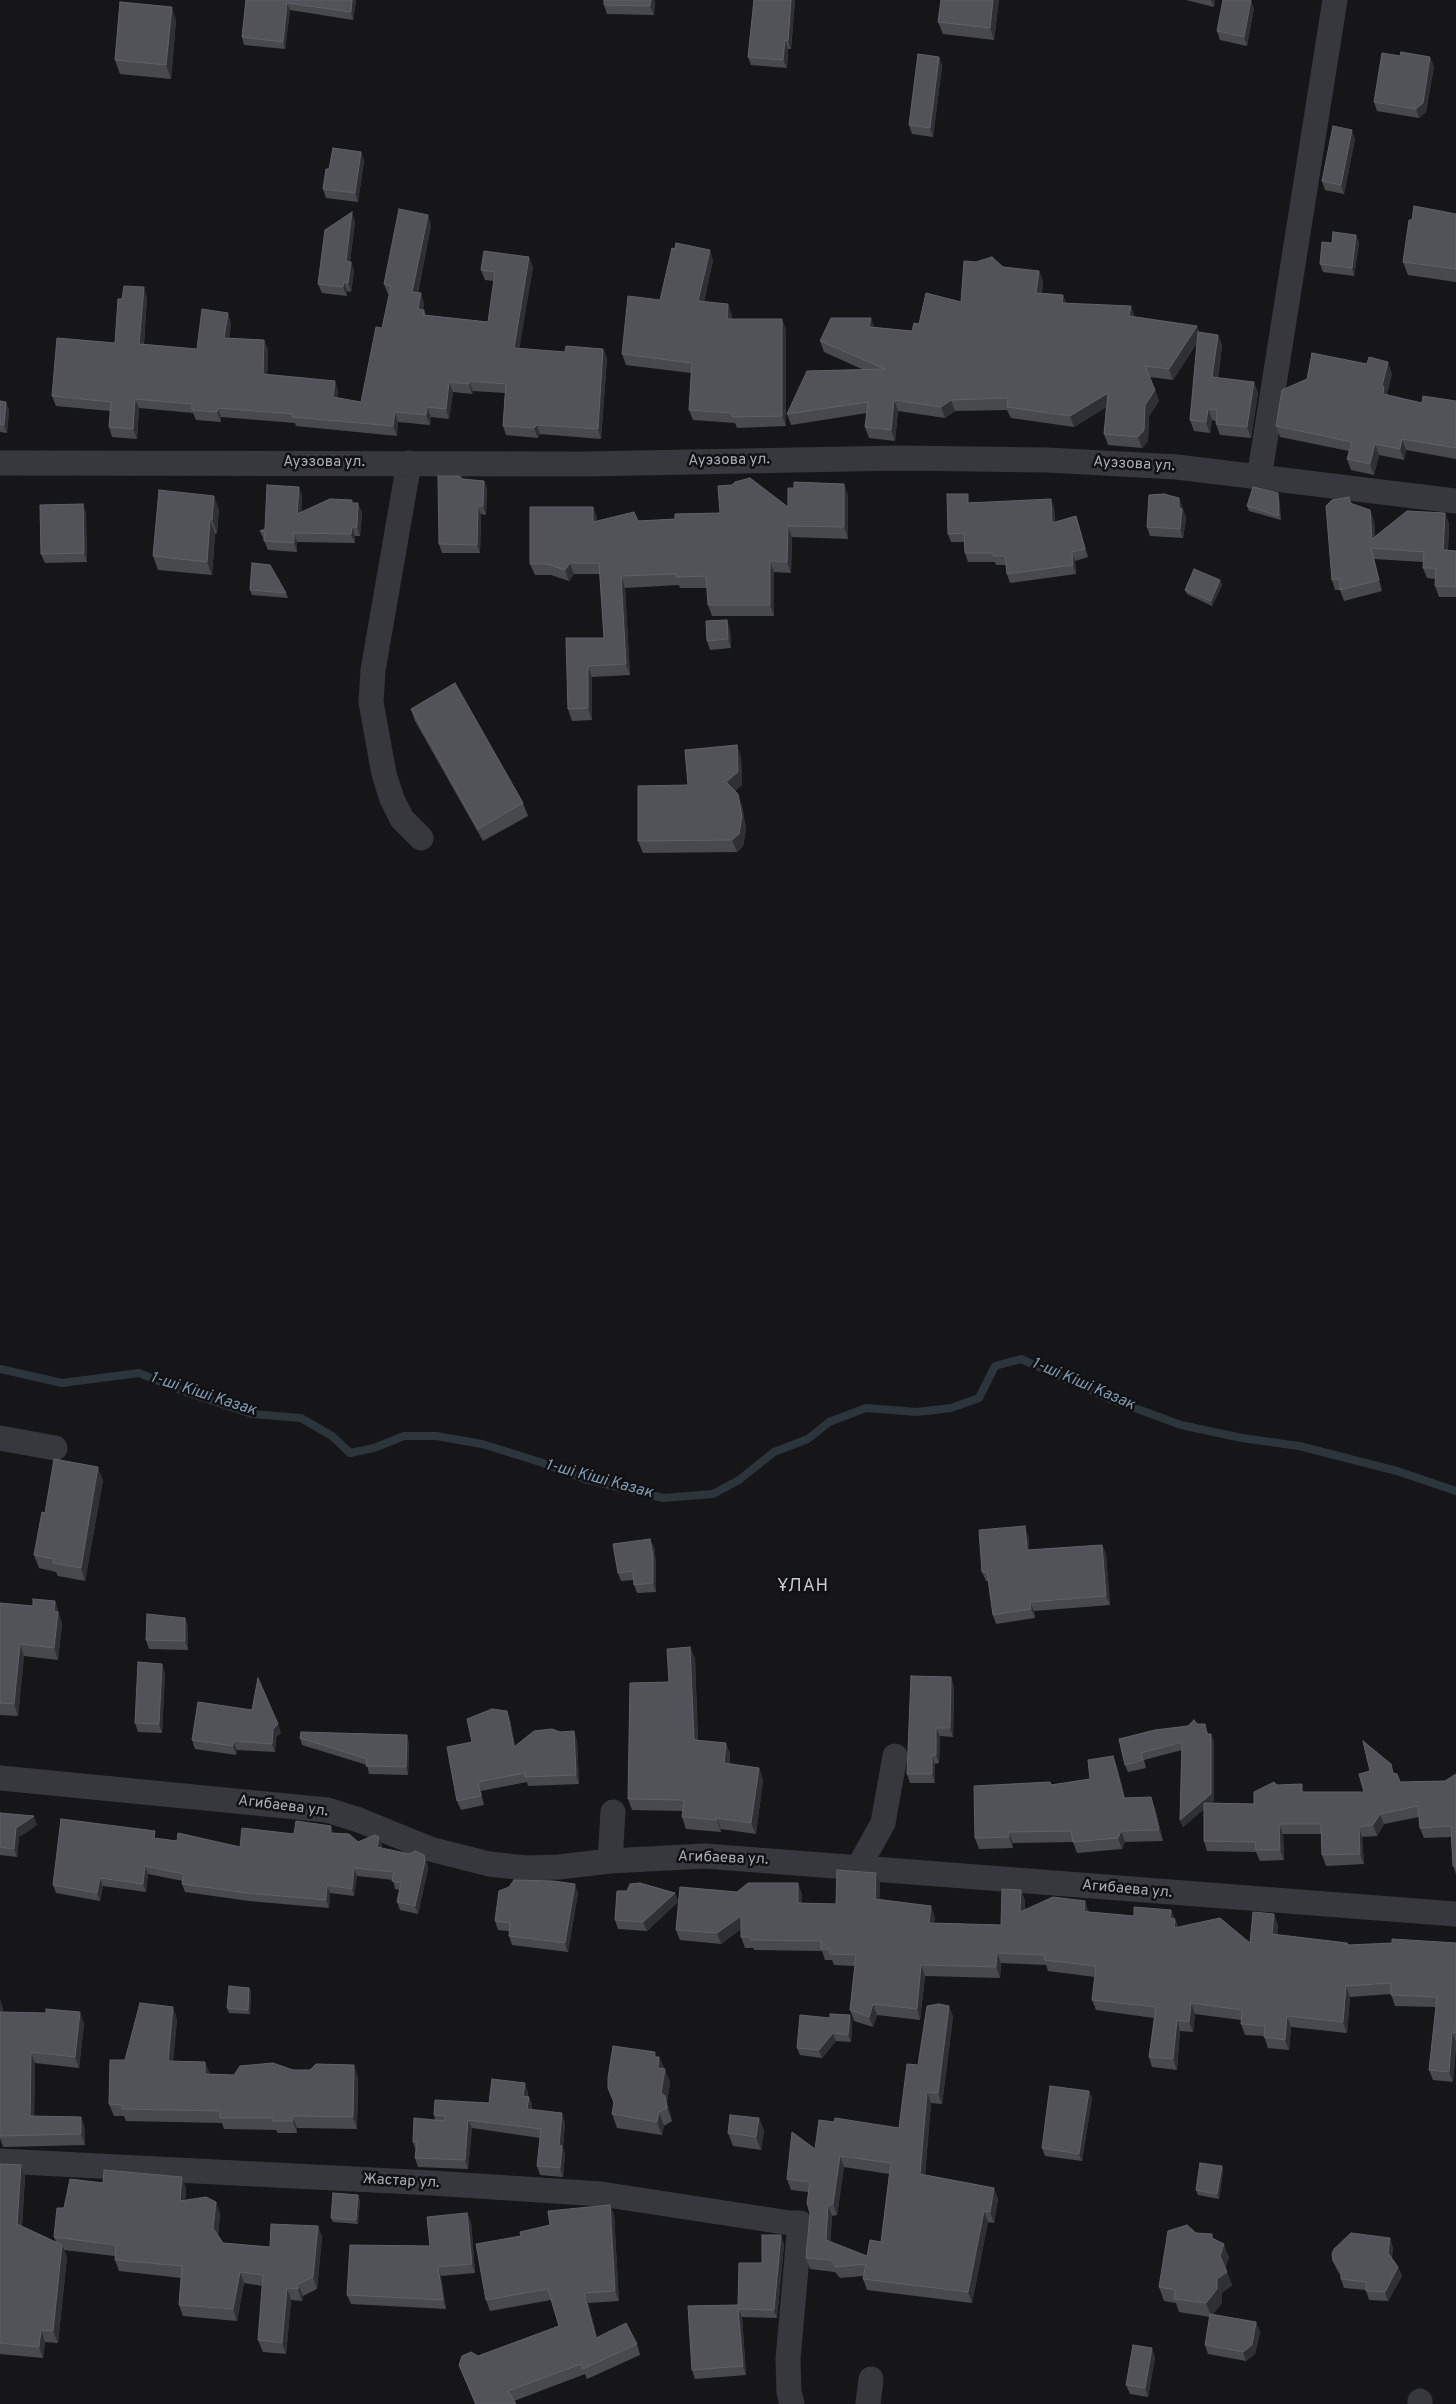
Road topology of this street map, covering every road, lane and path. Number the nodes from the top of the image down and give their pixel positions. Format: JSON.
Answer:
{"nodes":[{"id":1,"x":1335,"y":0,"type":"edge"},
{"id":2,"x":0,"y":463,"type":"edge"},
{"id":3,"x":409,"y":463,"type":"junction"},
{"id":4,"x":1259,"y":478,"type":"junction"},
{"id":5,"x":1456,"y":501,"type":"edge"},
{"id":6,"x":421,"y":838,"type":"dead end"},
{"id":7,"x":0,"y":1438,"type":"edge"},
{"id":8,"x":55,"y":1448,"type":"dead end"},
{"id":9,"x":895,"y":1756,"type":"dead end"},
{"id":10,"x":0,"y":1778,"type":"edge"},
{"id":11,"x":613,"y":1812,"type":"dead end"},
{"id":12,"x":610,"y":1861,"type":"junction"},
{"id":13,"x":858,"y":1868,"type":"junction"},
{"id":14,"x":1456,"y":1914,"type":"edge"},
{"id":15,"x":0,"y":2161,"type":"edge"},
{"id":16,"x":871,"y":2379,"type":"dead end"},
{"id":17,"x":792,"y":2404,"type":"edge"},
{"id":18,"x":868,"y":2404,"type":"edge"}],
"edges":[{"from":1,"to":4,"type":"street"},
{"from":2,"to":3,"type":"street","name":"Ауэзова ул."},
{"from":3,"to":4,"type":"street","name":"Ауэзова ул."},
{"from":3,"to":6,"type":"street"},
{"from":4,"to":5,"type":"street","name":"Ауэзова ул."},
{"from":7,"to":8,"type":"street"},
{"from":9,"to":13,"type":"street"},
{"from":10,"to":12,"type":"street","name":"Агибаева ул."},
{"from":11,"to":12,"type":"street"},
{"from":12,"to":13,"type":"street","name":"Агибаева ул."},
{"from":13,"to":14,"type":"street","name":"Агибаева ул."},
{"from":15,"to":17,"type":"street","name":"Жастар ул."},
{"from":16,"to":18,"type":"street"}]}
